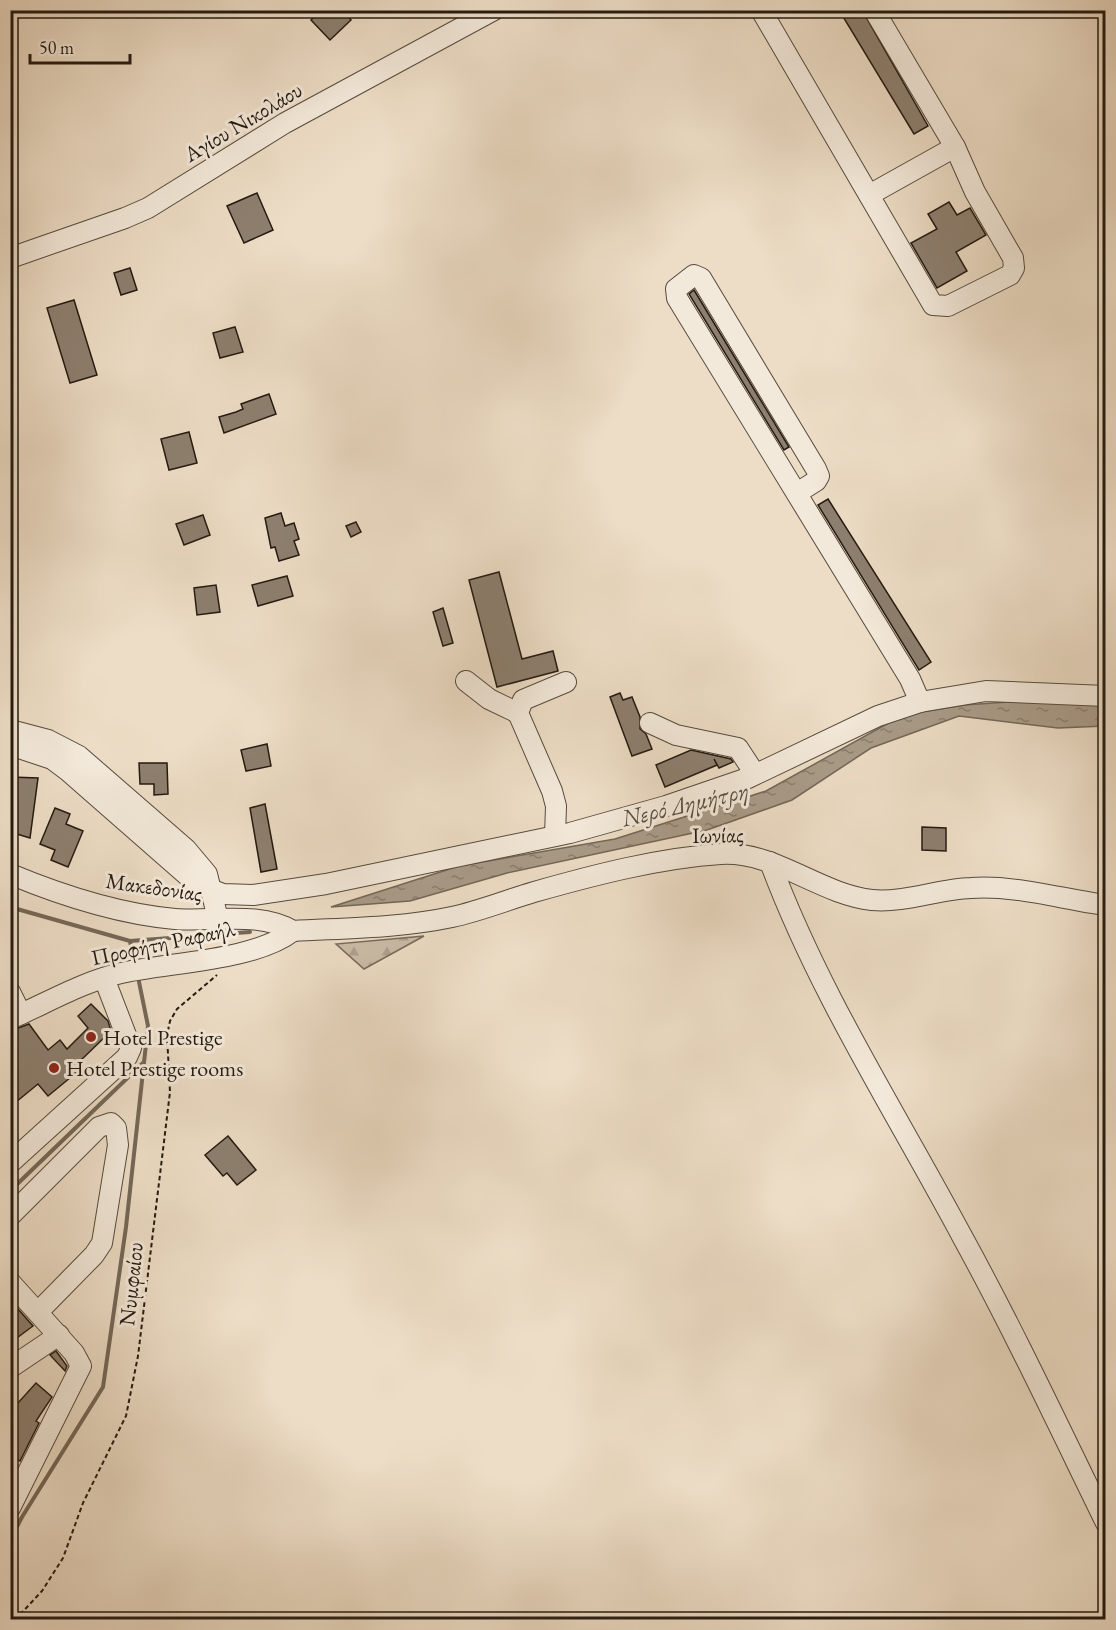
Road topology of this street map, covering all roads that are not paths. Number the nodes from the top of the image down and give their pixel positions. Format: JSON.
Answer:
{"nodes":[{"id":1,"x":494,"y":10,"type":"edge"},
{"id":2,"x":761,"y":10,"type":"edge"},
{"id":3,"x":874,"y":10,"type":"edge"},
{"id":4,"x":955,"y":147,"type":"junction"},
{"id":5,"x":869,"y":195,"type":"junction"},
{"id":6,"x":10,"y":258,"type":"edge"},
{"id":7,"x":797,"y":493,"type":"junction"},
{"id":8,"x":466,"y":681,"type":"dead end"},
{"id":9,"x":566,"y":682,"type":"dead end"},
{"id":10,"x":1106,"y":696,"type":"edge"},
{"id":11,"x":920,"y":702,"type":"junction"},
{"id":12,"x":518,"y":713,"type":"junction"},
{"id":13,"x":650,"y":723,"type":"dead end"},
{"id":14,"x":10,"y":730,"type":"edge"},
{"id":15,"x":10,"y":746,"type":"edge"},
{"id":16,"x":755,"y":774,"type":"junction"},
{"id":17,"x":555,"y":836,"type":"junction"},
{"id":18,"x":770,"y":862,"type":"junction"},
{"id":19,"x":10,"y":874,"type":"edge"},
{"id":20,"x":212,"y":891,"type":"junction"},
{"id":21,"x":1106,"y":905,"type":"edge"},
{"id":22,"x":218,"y":919,"type":"junction"},
{"id":23,"x":293,"y":931,"type":"junction"},
{"id":24,"x":104,"y":978,"type":"junction"},
{"id":25,"x":10,"y":992,"type":"edge"},
{"id":26,"x":16,"y":1016,"type":"edge"},
{"id":27,"x":10,"y":1164,"type":"edge"},
{"id":28,"x":10,"y":1216,"type":"edge"},
{"id":29,"x":10,"y":1282,"type":"edge"},
{"id":30,"x":38,"y":1312,"type":"junction"},
{"id":31,"x":59,"y":1335,"type":"junction"},
{"id":32,"x":10,"y":1368,"type":"edge"},
{"id":33,"x":10,"y":1508,"type":"edge"},
{"id":34,"x":1106,"y":1522,"type":"edge"}],
"edges":[{"from":1,"to":6,"type":"street","name":"Αγίου Νικολάου"},
{"from":2,"to":5,"type":"street"},
{"from":3,"to":4,"type":"street"},
{"from":4,"to":5,"type":"street"},
{"from":4,"to":5,"type":"street"},
{"from":7,"to":7,"type":"street"},
{"from":7,"to":11,"type":"street"},
{"from":8,"to":12,"type":"street"},
{"from":9,"to":12,"type":"street"},
{"from":10,"to":11,"type":"street"},
{"from":11,"to":16,"type":"street"},
{"from":12,"to":17,"type":"street"},
{"from":13,"to":16,"type":"street"},
{"from":14,"to":20,"type":"street"},
{"from":15,"to":20,"type":"street"},
{"from":16,"to":17,"type":"street"},
{"from":17,"to":20,"type":"street"},
{"from":18,"to":21,"type":"street","name":"Ιωνίας"},
{"from":18,"to":23,"type":"street","name":"Ιωνίας"},
{"from":18,"to":34,"type":"street"},
{"from":19,"to":22,"type":"street","name":"Μακεδονίας"},
{"from":20,"to":22,"type":"street"},
{"from":22,"to":23,"type":"street","name":"Μακεδονίας"},
{"from":23,"to":24,"type":"street","name":"Προφήτη Ραφαήλ"},
{"from":24,"to":26,"type":"street","name":"Προφήτη Ραφαήλ"},
{"from":24,"to":27,"type":"street"},
{"from":25,"to":26,"type":"street"},
{"from":28,"to":30,"type":"street"},
{"from":29,"to":30,"type":"street"},
{"from":30,"to":31,"type":"street"},
{"from":31,"to":32,"type":"street"},
{"from":31,"to":33,"type":"street"}]}
